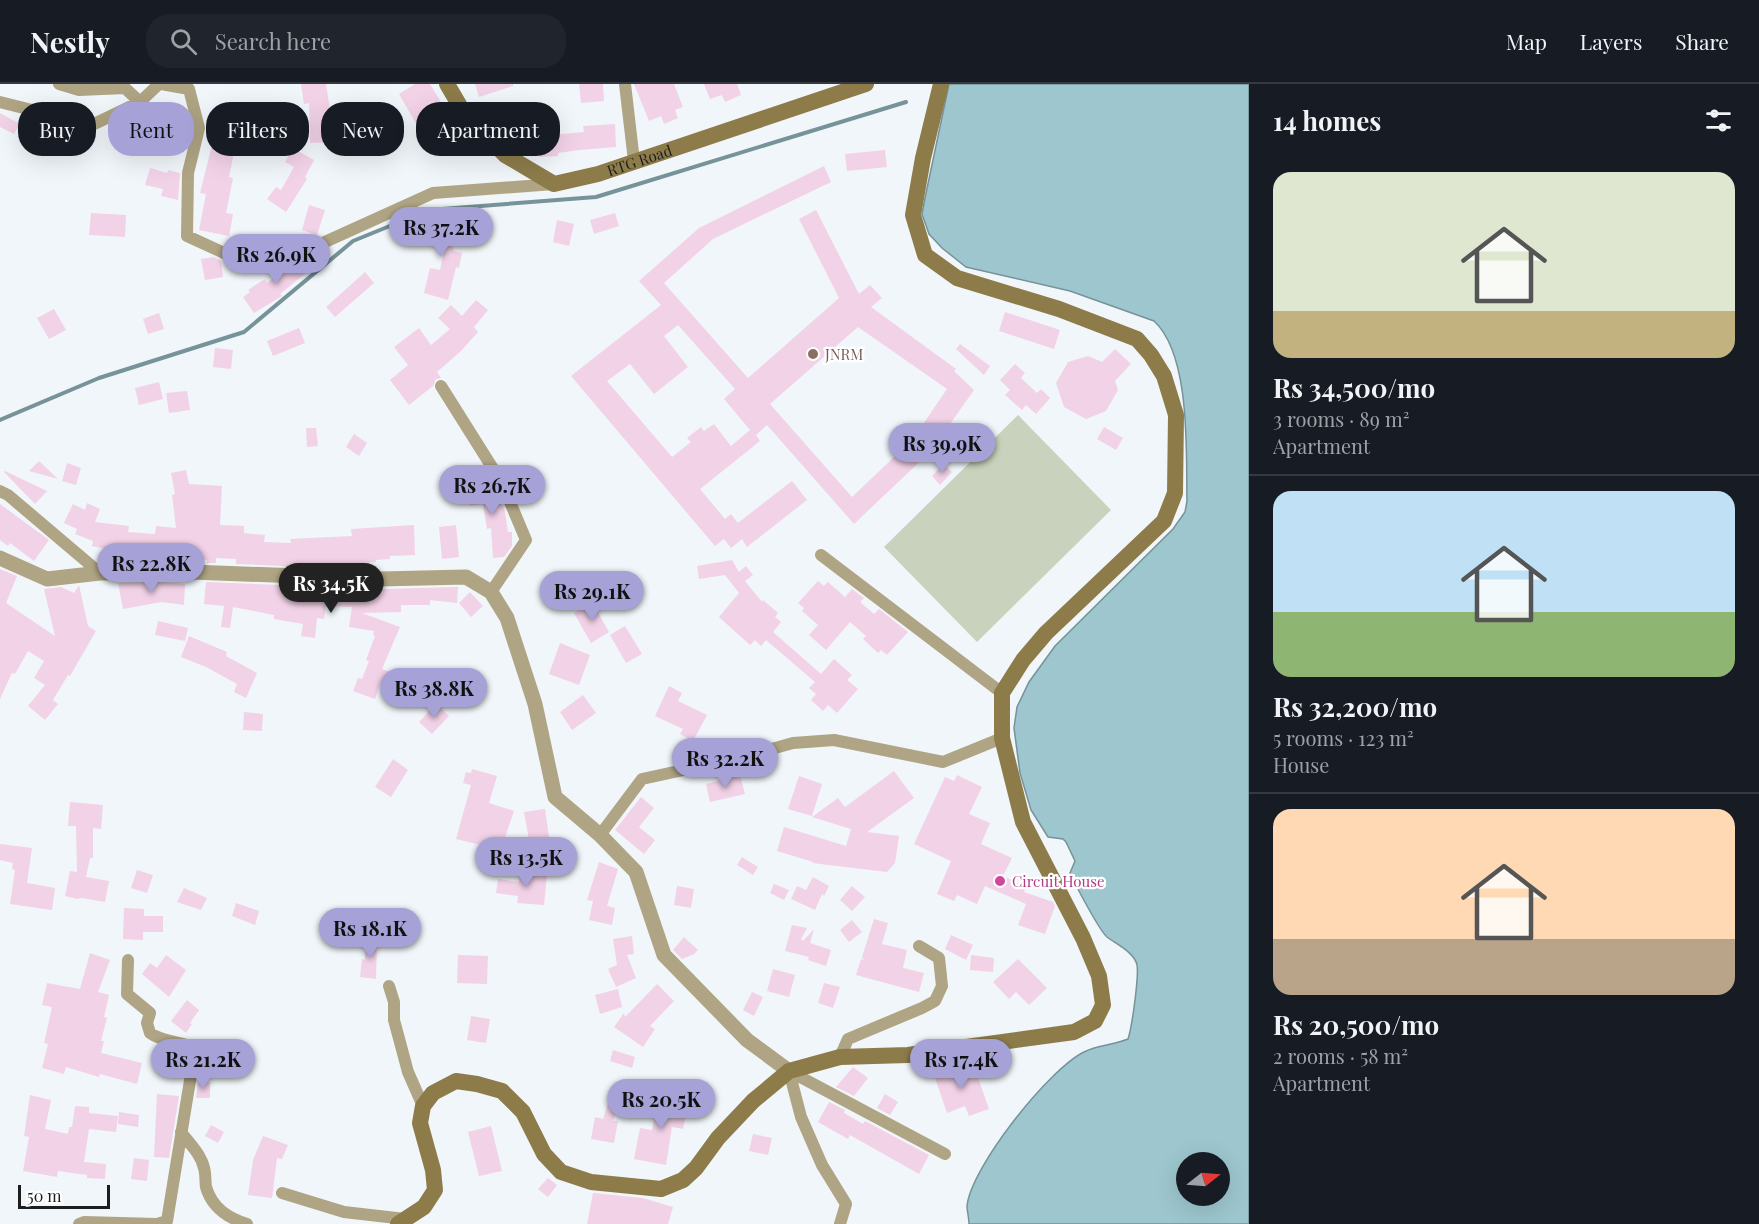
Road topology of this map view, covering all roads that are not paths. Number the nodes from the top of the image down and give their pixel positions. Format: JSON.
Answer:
{"nodes":[{"id":1,"x":59,"y":84,"type":"edge"},
{"id":2,"x":160,"y":84,"type":"edge"},
{"id":3,"x":447,"y":84,"type":"edge"},
{"id":4,"x":625,"y":84,"type":"edge"},
{"id":5,"x":866,"y":84,"type":"edge"},
{"id":6,"x":941,"y":84,"type":"edge"},
{"id":7,"x":0,"y":102,"type":"edge"},
{"id":8,"x":140,"y":102,"type":"joint"},
{"id":9,"x":108,"y":117,"type":"edge"},
{"id":10,"x":634,"y":161,"type":"junction"},
{"id":11,"x":554,"y":184,"type":"junction"},
{"id":12,"x":441,"y":386,"type":"dead end"},
{"id":13,"x":0,"y":491,"type":"edge"},
{"id":14,"x":821,"y":555,"type":"dead end"},
{"id":15,"x":0,"y":558,"type":"edge"},
{"id":16,"x":100,"y":573,"type":"junction"},
{"id":17,"x":491,"y":592,"type":"junction"},
{"id":18,"x":1002,"y":693,"type":"junction"},
{"id":19,"x":1002,"y":738,"type":"junction"},
{"id":20,"x":600,"y":835,"type":"junction"},
{"id":21,"x":919,"y":946,"type":"dead end"},
{"id":22,"x":128,"y":960,"type":"dead end"},
{"id":23,"x":389,"y":987,"type":"dead end"},
{"id":24,"x":840,"y":1057,"type":"junction"},
{"id":25,"x":789,"y":1071,"type":"junction"},
{"id":26,"x":423,"y":1106,"type":"junction"},
{"id":27,"x":180,"y":1132,"type":"junction"},
{"id":28,"x":945,"y":1154,"type":"dead end"},
{"id":29,"x":282,"y":1193,"type":"dead end"},
{"id":30,"x":402,"y":1222,"type":"edge"},
{"id":31,"x":79,"y":1224,"type":"edge"},
{"id":32,"x":247,"y":1224,"type":"edge"},
{"id":33,"x":840,"y":1224,"type":"edge"}],
"edges":[{"from":1,"to":8,"type":"street"},
{"from":2,"to":8,"type":"street"},
{"from":2,"to":11,"type":"street"},
{"from":3,"to":11,"type":"main road"},
{"from":4,"to":10,"type":"street"},
{"from":5,"to":10,"type":"main road","name":"RTG Road"},
{"from":6,"to":18,"type":"main road"},
{"from":7,"to":9,"type":"street"},
{"from":10,"to":11,"type":"main road","name":"RTG Road"},
{"from":12,"to":17,"type":"street"},
{"from":13,"to":16,"type":"street"},
{"from":14,"to":18,"type":"street"},
{"from":15,"to":16,"type":"street"},
{"from":16,"to":17,"type":"street"},
{"from":17,"to":20,"type":"street"},
{"from":18,"to":19,"type":"main road"},
{"from":19,"to":20,"type":"street"},
{"from":19,"to":24,"type":"main road"},
{"from":20,"to":25,"type":"street"},
{"from":21,"to":24,"type":"street"},
{"from":22,"to":27,"type":"street"},
{"from":23,"to":26,"type":"street"},
{"from":24,"to":25,"type":"main road"},
{"from":25,"to":26,"type":"main road"},
{"from":25,"to":28,"type":"street"},
{"from":25,"to":33,"type":"street"},
{"from":26,"to":30,"type":"main road"},
{"from":27,"to":31,"type":"street"},
{"from":27,"to":32,"type":"street"},
{"from":29,"to":30,"type":"street"}]}
